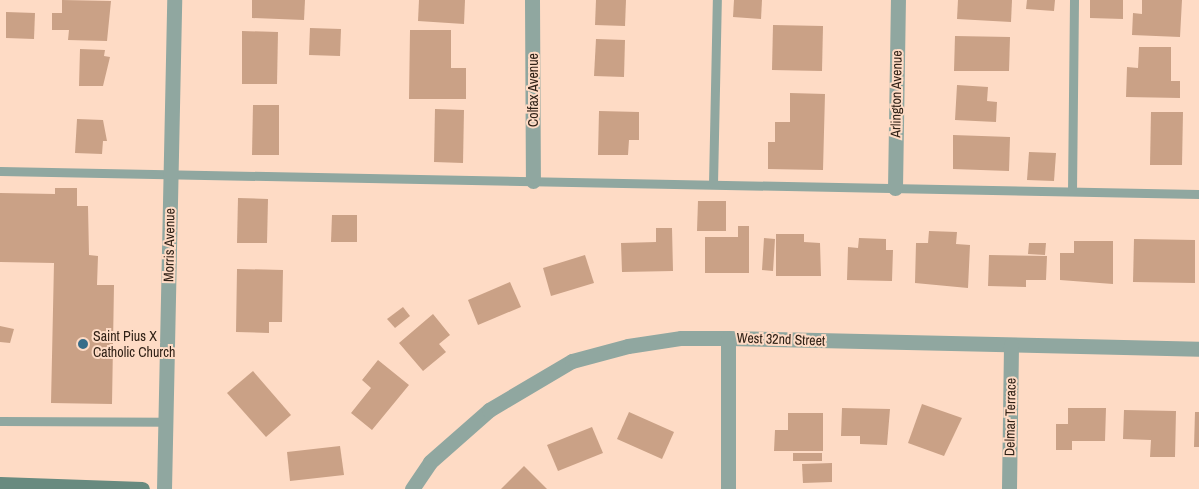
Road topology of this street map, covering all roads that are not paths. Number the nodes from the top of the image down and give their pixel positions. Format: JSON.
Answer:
{"nodes":[{"id":1,"x":174,"y":0,"type":"edge"},
{"id":2,"x":532,"y":0,"type":"edge"},
{"id":3,"x":717,"y":0,"type":"edge"},
{"id":4,"x":898,"y":0,"type":"edge"},
{"id":5,"x":1074,"y":0,"type":"edge"},
{"id":6,"x":0,"y":171,"type":"edge"},
{"id":7,"x":171,"y":175,"type":"junction"},
{"id":8,"x":533,"y":181,"type":"junction"},
{"id":9,"x":713,"y":184,"type":"junction"},
{"id":10,"x":895,"y":188,"type":"junction"},
{"id":11,"x":1072,"y":191,"type":"junction"},
{"id":12,"x":1199,"y":194,"type":"edge"},
{"id":13,"x":728,"y":338,"type":"junction"},
{"id":14,"x":1011,"y":345,"type":"junction"},
{"id":15,"x":1199,"y":349,"type":"edge"},
{"id":16,"x":0,"y":421,"type":"edge"},
{"id":17,"x":166,"y":422,"type":"junction"},
{"id":18,"x":0,"y":484,"type":"edge"},
{"id":19,"x":142,"y":489,"type":"edge"},
{"id":20,"x":164,"y":489,"type":"edge"},
{"id":21,"x":412,"y":489,"type":"edge"},
{"id":22,"x":728,"y":489,"type":"edge"},
{"id":23,"x":1009,"y":489,"type":"edge"}],
"edges":[{"from":1,"to":7,"type":"street","name":"Morris Avenue"},
{"from":2,"to":8,"type":"street","name":"Colfax Avenue"},
{"from":3,"to":9,"type":"lane"},
{"from":4,"to":10,"type":"street","name":"Arlington Avenue"},
{"from":5,"to":11,"type":"lane"},
{"from":6,"to":7,"type":"lane"},
{"from":7,"to":8,"type":"lane"},
{"from":7,"to":17,"type":"street","name":"Morris Avenue"},
{"from":8,"to":9,"type":"lane"},
{"from":9,"to":10,"type":"lane"},
{"from":10,"to":11,"type":"lane"},
{"from":11,"to":12,"type":"lane"},
{"from":13,"to":14,"type":"street","name":"West 32nd Street"},
{"from":13,"to":21,"type":"street","name":"West 32nd Street"},
{"from":13,"to":22,"type":"street"},
{"from":14,"to":15,"type":"street","name":"West 32nd Street"},
{"from":14,"to":23,"type":"street","name":"Delmar Terrace"},
{"from":16,"to":17,"type":"lane"},
{"from":17,"to":20,"type":"street","name":"Morris Avenue"},
{"from":18,"to":19,"type":"street"}]}
